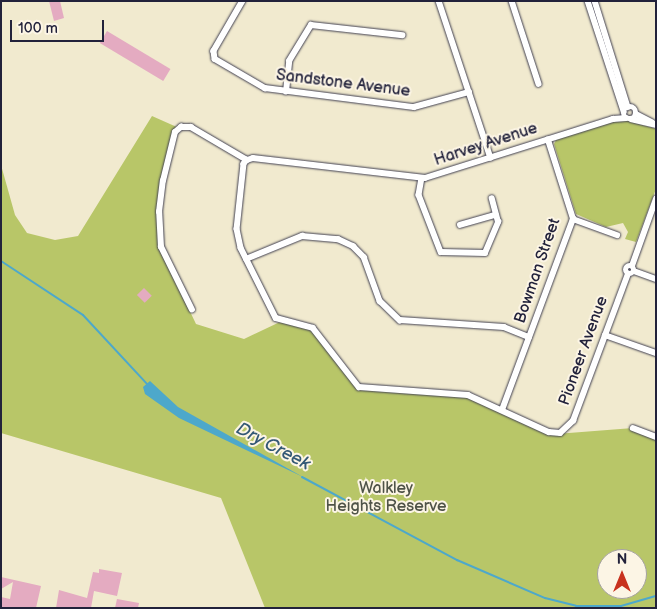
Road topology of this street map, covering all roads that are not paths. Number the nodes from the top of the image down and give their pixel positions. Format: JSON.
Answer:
{"nodes":[{"id":1,"x":243,"y":1,"type":"edge"},
{"id":2,"x":439,"y":1,"type":"edge"},
{"id":3,"x":512,"y":1,"type":"edge"},
{"id":4,"x":588,"y":1,"type":"edge"},
{"id":5,"x":595,"y":1,"type":"edge"},
{"id":6,"x":402,"y":35,"type":"dead end"},
{"id":7,"x":540,"y":84,"type":"dead end"},
{"id":8,"x":286,"y":92,"type":"junction"},
{"id":9,"x":469,"y":92,"type":"junction"},
{"id":10,"x":626,"y":113,"type":"junction"},
{"id":11,"x":636,"y":114,"type":"junction"},
{"id":12,"x":656,"y":124,"type":"edge"},
{"id":13,"x":548,"y":140,"type":"junction"},
{"id":14,"x":491,"y":158,"type":"junction"},
{"id":15,"x":247,"y":160,"type":"junction"},
{"id":16,"x":422,"y":178,"type":"junction"},
{"id":17,"x":492,"y":199,"type":"dead end"},
{"id":18,"x":655,"y":203,"type":"edge"},
{"id":19,"x":496,"y":215,"type":"junction"},
{"id":20,"x":572,"y":219,"type":"junction"},
{"id":21,"x":460,"y":225,"type":"dead end"},
{"id":22,"x":617,"y":234,"type":"dead end"},
{"id":23,"x":246,"y":259,"type":"junction"},
{"id":24,"x":631,"y":270,"type":"junction"},
{"id":25,"x":656,"y":279,"type":"edge"},
{"id":26,"x":192,"y":310,"type":"dead end"},
{"id":27,"x":605,"y":335,"type":"junction"},
{"id":28,"x":529,"y":337,"type":"junction"},
{"id":29,"x":656,"y":353,"type":"edge"},
{"id":30,"x":502,"y":410,"type":"junction"},
{"id":31,"x":632,"y":428,"type":"dead end"},
{"id":32,"x":656,"y":437,"type":"edge"}],
"edges":[{"from":1,"to":8,"type":"street","name":"Sandstone Avenue"},
{"from":2,"to":9,"type":"street"},
{"from":3,"to":7,"type":"street"},
{"from":4,"to":10,"type":"street"},
{"from":5,"to":10,"type":"street"},
{"from":6,"to":8,"type":"street"},
{"from":8,"to":9,"type":"street","name":"Sandstone Avenue"},
{"from":9,"to":14,"type":"street"},
{"from":10,"to":11,"type":"street"},
{"from":10,"to":11,"type":"street"},
{"from":10,"to":12,"type":"street","name":"Harvey Avenue"},
{"from":10,"to":13,"type":"street","name":"Harvey Avenue"},
{"from":11,"to":12,"type":"street"},
{"from":13,"to":14,"type":"street","name":"Harvey Avenue"},
{"from":13,"to":20,"type":"street","name":"Bowman Street"},
{"from":14,"to":16,"type":"street","name":"Harvey Avenue"},
{"from":15,"to":16,"type":"street","name":"Harvey Avenue"},
{"from":15,"to":23,"type":"street"},
{"from":15,"to":26,"type":"street"},
{"from":16,"to":19,"type":"street"},
{"from":17,"to":19,"type":"street"},
{"from":18,"to":24,"type":"street","name":"Pioneer Avenue"},
{"from":19,"to":21,"type":"street"},
{"from":20,"to":22,"type":"street"},
{"from":20,"to":28,"type":"street","name":"Bowman Street"},
{"from":23,"to":28,"type":"street"},
{"from":23,"to":30,"type":"street"},
{"from":24,"to":25,"type":"street"},
{"from":24,"to":27,"type":"street","name":"Pioneer Avenue"},
{"from":27,"to":29,"type":"street"},
{"from":27,"to":30,"type":"street","name":"Pioneer Avenue"},
{"from":28,"to":30,"type":"street","name":"Bowman Street"},
{"from":31,"to":32,"type":"street"}]}
